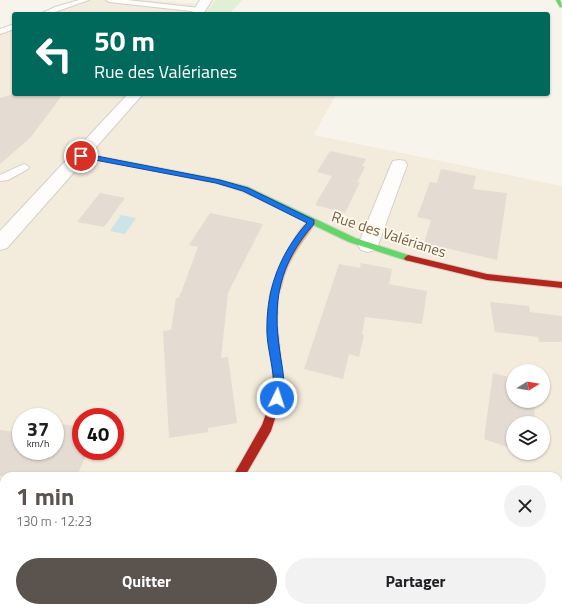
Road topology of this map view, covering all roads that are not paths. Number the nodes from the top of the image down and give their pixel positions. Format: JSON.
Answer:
{"nodes":[{"id":1,"x":86,"y":0,"type":"edge"},
{"id":2,"x":109,"y":0,"type":"edge"},
{"id":3,"x":206,"y":0,"type":"edge"},
{"id":4,"x":558,"y":0,"type":"edge"},
{"id":5,"x":562,"y":6,"type":"edge"},
{"id":6,"x":48,"y":12,"type":"edge"},
{"id":7,"x":198,"y":12,"type":"edge"},
{"id":8,"x":12,"y":27,"type":"edge"},
{"id":9,"x":0,"y":32,"type":"edge"},
{"id":10,"x":134,"y":96,"type":"edge"},
{"id":11,"x":81,"y":156,"type":"junction"},
{"id":12,"x":399,"y":166,"type":"dead end"},
{"id":13,"x":24,"y":167,"type":"dead end"},
{"id":14,"x":0,"y":178,"type":"edge"},
{"id":15,"x":312,"y":222,"type":"junction"},
{"id":16,"x":0,"y":243,"type":"edge"},
{"id":17,"x":368,"y":245,"type":"junction"},
{"id":18,"x":558,"y":284,"type":"edge"},
{"id":19,"x":241,"y":472,"type":"edge"}],
"edges":[{"from":1,"to":6,"type":"lane"},
{"from":2,"to":7,"type":"lane"},
{"from":3,"to":7,"type":"street"},
{"from":4,"to":5,"type":"street"},
{"from":8,"to":9,"type":"lane"},
{"from":10,"to":11,"type":"street"},
{"from":11,"to":15,"type":"street","name":"Rue des Valérianes"},
{"from":11,"to":16,"type":"street"},
{"from":12,"to":17,"type":"street"},
{"from":13,"to":14,"type":"lane"},
{"from":15,"to":17,"type":"street","name":"Rue des Valérianes"},
{"from":15,"to":19,"type":"street"},
{"from":17,"to":18,"type":"street","name":"Rue des Valérianes"}]}
